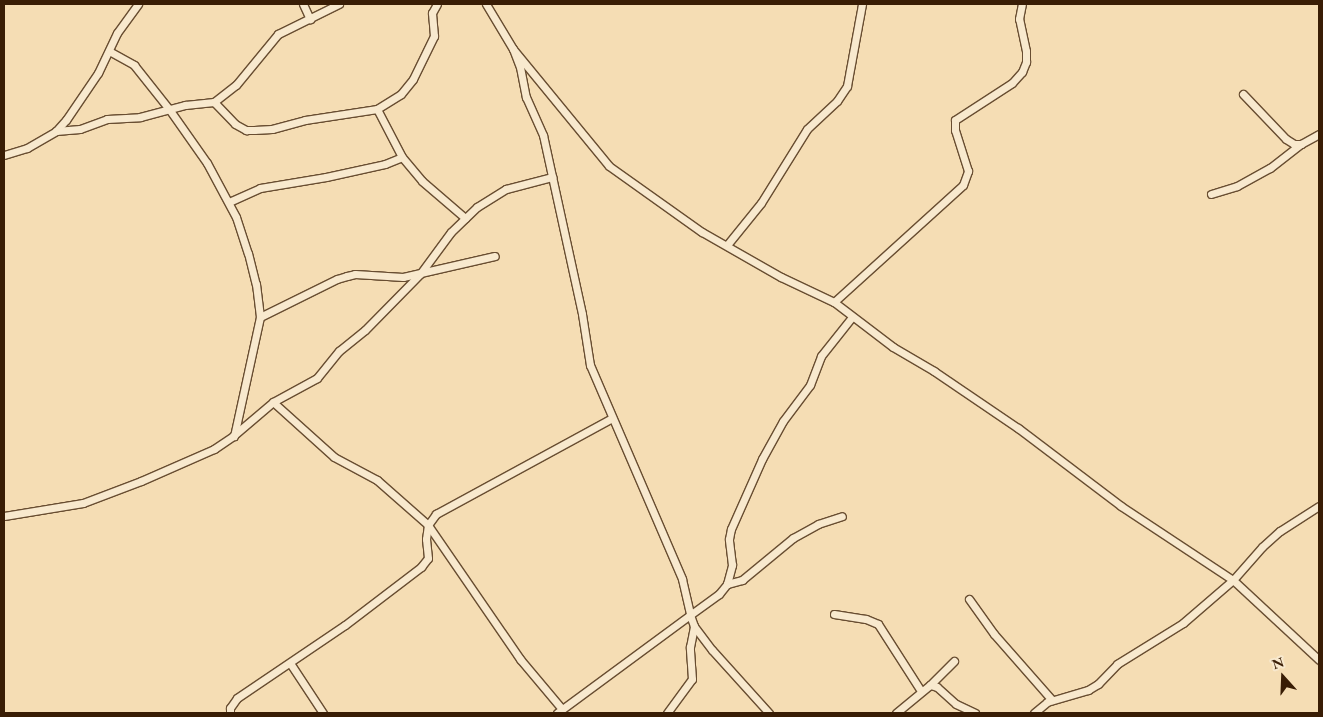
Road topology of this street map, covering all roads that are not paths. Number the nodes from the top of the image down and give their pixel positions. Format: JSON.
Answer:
{"nodes":[{"id":1,"x":138,"y":4,"type":"edge"},
{"id":2,"x":303,"y":4,"type":"edge"},
{"id":3,"x":339,"y":4,"type":"edge"},
{"id":4,"x":437,"y":4,"type":"edge"},
{"id":5,"x":486,"y":4,"type":"edge"},
{"id":6,"x":862,"y":4,"type":"edge"},
{"id":7,"x":1022,"y":4,"type":"edge"},
{"id":8,"x":310,"y":19,"type":"junction"},
{"id":9,"x":513,"y":49,"type":"junction"},
{"id":10,"x":109,"y":51,"type":"junction"},
{"id":11,"x":1243,"y":94,"type":"dead end"},
{"id":12,"x":214,"y":102,"type":"junction"},
{"id":13,"x":169,"y":109,"type":"junction"},
{"id":14,"x":377,"y":109,"type":"junction"},
{"id":15,"x":56,"y":130,"type":"junction"},
{"id":16,"x":1319,"y":134,"type":"edge"},
{"id":17,"x":1301,"y":144,"type":"junction"},
{"id":18,"x":4,"y":155,"type":"edge"},
{"id":19,"x":402,"y":157,"type":"junction"},
{"id":20,"x":552,"y":177,"type":"junction"},
{"id":21,"x":1211,"y":194,"type":"dead end"},
{"id":22,"x":229,"y":202,"type":"junction"},
{"id":23,"x":465,"y":218,"type":"junction"},
{"id":24,"x":727,"y":245,"type":"junction"},
{"id":25,"x":495,"y":256,"type":"dead end"},
{"id":26,"x":420,"y":274,"type":"junction"},
{"id":27,"x":834,"y":302,"type":"junction"},
{"id":28,"x":852,"y":317,"type":"junction"},
{"id":29,"x":260,"y":318,"type":"junction"},
{"id":30,"x":273,"y":402,"type":"junction"},
{"id":31,"x":612,"y":418,"type":"junction"},
{"id":32,"x":234,"y":436,"type":"junction"},
{"id":33,"x":1319,"y":506,"type":"edge"},
{"id":34,"x":4,"y":516,"type":"edge"},
{"id":35,"x":842,"y":516,"type":"dead end"},
{"id":36,"x":428,"y":525,"type":"junction"},
{"id":37,"x":1233,"y":580,"type":"junction"},
{"id":38,"x":727,"y":584,"type":"junction"},
{"id":39,"x":969,"y":599,"type":"dead end"},
{"id":40,"x":834,"y":614,"type":"dead end"},
{"id":41,"x":690,"y":615,"type":"junction"},
{"id":42,"x":694,"y":626,"type":"junction"},
{"id":43,"x":1319,"y":660,"type":"edge"},
{"id":44,"x":954,"y":661,"type":"dead end"},
{"id":45,"x":290,"y":664,"type":"junction"},
{"id":46,"x":930,"y":685,"type":"junction"},
{"id":47,"x":921,"y":691,"type":"junction"},
{"id":48,"x":1052,"y":700,"type":"junction"},
{"id":49,"x":559,"y":711,"type":"edge"},
{"id":50,"x":230,"y":713,"type":"edge"},
{"id":51,"x":323,"y":713,"type":"edge"},
{"id":52,"x":667,"y":713,"type":"edge"},
{"id":53,"x":768,"y":713,"type":"edge"},
{"id":54,"x":896,"y":713,"type":"edge"},
{"id":55,"x":975,"y":713,"type":"edge"},
{"id":56,"x":1034,"y":713,"type":"edge"}],
"edges":[{"from":1,"to":10,"type":"street"},
{"from":2,"to":8,"type":"street"},
{"from":3,"to":8,"type":"street"},
{"from":4,"to":14,"type":"street"},
{"from":5,"to":9,"type":"street"},
{"from":6,"to":24,"type":"street"},
{"from":7,"to":27,"type":"street"},
{"from":8,"to":12,"type":"street"},
{"from":9,"to":20,"type":"street"},
{"from":9,"to":24,"type":"street"},
{"from":10,"to":13,"type":"street"},
{"from":10,"to":15,"type":"street"},
{"from":11,"to":17,"type":"street"},
{"from":12,"to":13,"type":"street"},
{"from":12,"to":14,"type":"street"},
{"from":13,"to":15,"type":"street"},
{"from":13,"to":22,"type":"street"},
{"from":14,"to":19,"type":"street"},
{"from":15,"to":18,"type":"street"},
{"from":16,"to":17,"type":"street"},
{"from":17,"to":21,"type":"street"},
{"from":19,"to":22,"type":"street"},
{"from":19,"to":23,"type":"street"},
{"from":20,"to":23,"type":"street"},
{"from":20,"to":31,"type":"street"},
{"from":22,"to":29,"type":"street"},
{"from":23,"to":26,"type":"street"},
{"from":24,"to":27,"type":"street"},
{"from":25,"to":26,"type":"street"},
{"from":26,"to":29,"type":"street"},
{"from":26,"to":30,"type":"street"},
{"from":27,"to":28,"type":"street"},
{"from":28,"to":37,"type":"street"},
{"from":28,"to":38,"type":"street"},
{"from":29,"to":32,"type":"street"},
{"from":30,"to":32,"type":"street"},
{"from":30,"to":36,"type":"street"},
{"from":31,"to":36,"type":"street"},
{"from":31,"to":41,"type":"street"},
{"from":32,"to":34,"type":"street"},
{"from":33,"to":37,"type":"street"},
{"from":35,"to":38,"type":"street"},
{"from":36,"to":45,"type":"street"},
{"from":36,"to":49,"type":"street"},
{"from":37,"to":43,"type":"street"},
{"from":37,"to":48,"type":"street"},
{"from":38,"to":41,"type":"street"},
{"from":39,"to":48,"type":"street"},
{"from":40,"to":47,"type":"street"},
{"from":41,"to":42,"type":"street"},
{"from":41,"to":49,"type":"street"},
{"from":42,"to":52,"type":"street"},
{"from":42,"to":53,"type":"street"},
{"from":44,"to":46,"type":"street"},
{"from":45,"to":50,"type":"street"},
{"from":45,"to":51,"type":"street"},
{"from":46,"to":47,"type":"street"},
{"from":46,"to":55,"type":"street"},
{"from":47,"to":54,"type":"street"},
{"from":48,"to":56,"type":"street"}]}
